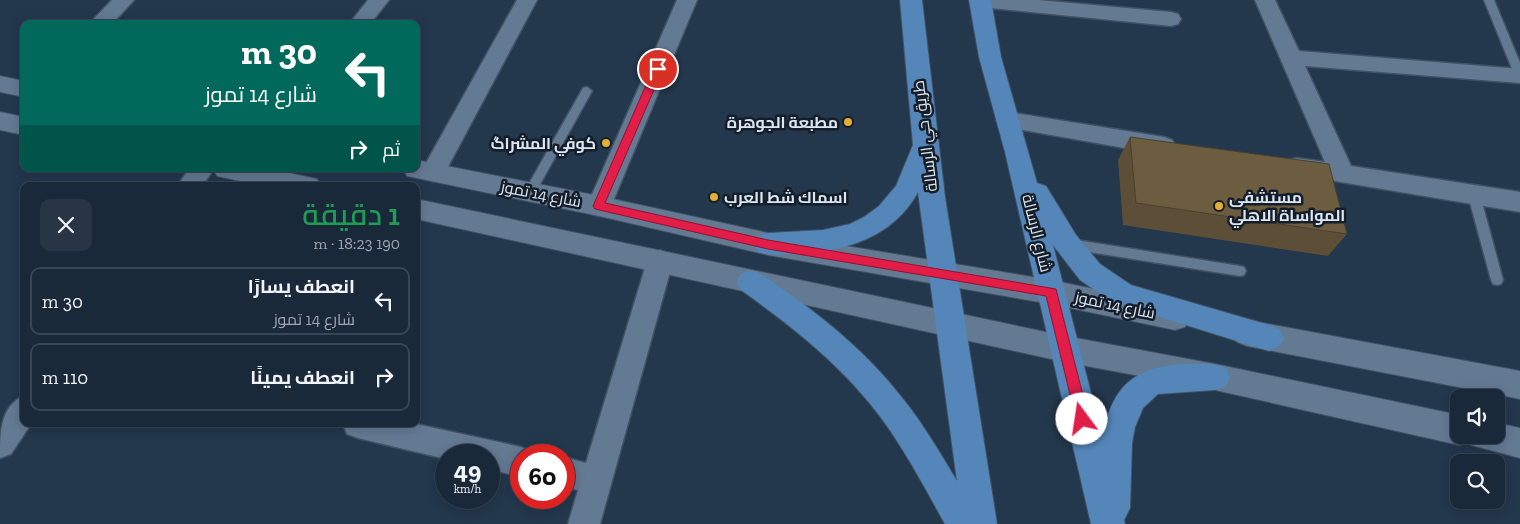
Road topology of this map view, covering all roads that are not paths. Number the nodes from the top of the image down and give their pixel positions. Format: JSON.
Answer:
{"nodes":[{"id":1,"x":124,"y":0,"type":"edge"},
{"id":2,"x":380,"y":0,"type":"edge"},
{"id":3,"x":527,"y":0,"type":"edge"},
{"id":4,"x":688,"y":0,"type":"edge"},
{"id":5,"x":911,"y":0,"type":"edge"},
{"id":6,"x":1264,"y":0,"type":"edge"},
{"id":7,"x":1489,"y":0,"type":"edge"},
{"id":8,"x":980,"y":1,"type":"edge"},
{"id":9,"x":1171,"y":19,"type":"dead end"},
{"id":10,"x":103,"y":20,"type":"edge"},
{"id":11,"x":362,"y":20,"type":"edge"},
{"id":12,"x":1290,"y":58,"type":"junction"},
{"id":13,"x":1520,"y":76,"type":"edge"},
{"id":14,"x":0,"y":84,"type":"edge"},
{"id":15,"x":20,"y":88,"type":"edge"},
{"id":16,"x":587,"y":91,"type":"dead end"},
{"id":17,"x":0,"y":120,"type":"edge"},
{"id":18,"x":1008,"y":120,"type":"junction"},
{"id":19,"x":20,"y":125,"type":"edge"},
{"id":20,"x":926,"y":145,"type":"junction"},
{"id":21,"x":1184,"y":149,"type":"edge"},
{"id":22,"x":1017,"y":152,"type":"junction"},
{"id":23,"x":1273,"y":163,"type":"edge"},
{"id":24,"x":425,"y":170,"type":"edge"},
{"id":25,"x":200,"y":172,"type":"edge"},
{"id":26,"x":240,"y":172,"type":"edge"},
{"id":27,"x":1342,"y":174,"type":"junction"},
{"id":28,"x":192,"y":182,"type":"edge"},
{"id":29,"x":289,"y":182,"type":"edge"},
{"id":30,"x":530,"y":192,"type":"junction"},
{"id":31,"x":1474,"y":195,"type":"junction"},
{"id":32,"x":1520,"y":202,"type":"edge"},
{"id":33,"x":599,"y":206,"type":"junction"},
{"id":34,"x":420,"y":210,"type":"edge"},
{"id":35,"x":1066,"y":243,"type":"junction"},
{"id":36,"x":768,"y":244,"type":"junction"},
{"id":37,"x":660,"y":261,"type":"junction"},
{"id":38,"x":1240,"y":271,"type":"dead end"},
{"id":39,"x":941,"y":272,"type":"junction"},
{"id":40,"x":1497,"y":280,"type":"dead end"},
{"id":41,"x":750,"y":282,"type":"junction"},
{"id":42,"x":1051,"y":292,"type":"junction"},
{"id":43,"x":949,"y":324,"type":"junction"},
{"id":44,"x":1269,"y":338,"type":"junction"},
{"id":45,"x":1065,"y":349,"type":"junction"},
{"id":46,"x":1215,"y":377,"type":"junction"},
{"id":47,"x":1520,"y":385,"type":"edge"},
{"id":48,"x":20,"y":415,"type":"edge"},
{"id":49,"x":371,"y":427,"type":"edge"},
{"id":50,"x":1450,"y":428,"type":"edge"},
{"id":51,"x":1505,"y":440,"type":"edge"},
{"id":52,"x":1520,"y":443,"type":"edge"},
{"id":53,"x":0,"y":444,"type":"edge"},
{"id":54,"x":510,"y":459,"type":"edge"},
{"id":55,"x":575,"y":475,"type":"edge"},
{"id":56,"x":596,"y":480,"type":"junction"},
{"id":57,"x":584,"y":524,"type":"edge"},
{"id":58,"x":964,"y":524,"type":"edge"},
{"id":59,"x":980,"y":524,"type":"edge"},
{"id":60,"x":1108,"y":524,"type":"edge"},
{"id":61,"x":1113,"y":524,"type":"edge"}],
"edges":[{"from":1,"to":10,"type":"street"},
{"from":2,"to":11,"type":"street"},
{"from":3,"to":24,"type":"street"},
{"from":4,"to":33,"type":"street"},
{"from":5,"to":20,"type":"main road","name":"طريق حي الرسالة"},
{"from":6,"to":12,"type":"street"},
{"from":7,"to":13,"type":"lane"},
{"from":8,"to":9,"type":"street"},
{"from":8,"to":18,"type":"main road","name":"شارع الرسالة"},
{"from":12,"to":13,"type":"street"},
{"from":12,"to":27,"type":"street"},
{"from":14,"to":15,"type":"main road"},
{"from":16,"to":30,"type":"lane"},
{"from":17,"to":19,"type":"main road"},
{"from":18,"to":21,"type":"street"},
{"from":18,"to":22,"type":"main road","name":"شارع الرسالة"},
{"from":20,"to":36,"type":"main road"},
{"from":20,"to":39,"type":"main road","name":"طريق حي الرسالة"},
{"from":22,"to":35,"type":"main road"},
{"from":22,"to":42,"type":"main road","name":"شارع الرسالة"},
{"from":23,"to":27,"type":"street"},
{"from":24,"to":30,"type":"main road","name":"شارع 14 تموز"},
{"from":25,"to":28,"type":"street"},
{"from":26,"to":29,"type":"main road"},
{"from":27,"to":31,"type":"street"},
{"from":30,"to":33,"type":"main road","name":"شارع 14 تموز"},
{"from":31,"to":32,"type":"street"},
{"from":31,"to":40,"type":"lane"},
{"from":33,"to":36,"type":"main road","name":"شارع 14 تموز"},
{"from":34,"to":37,"type":"main road"},
{"from":35,"to":38,"type":"lane"},
{"from":35,"to":44,"type":"main road"},
{"from":36,"to":39,"type":"main road","name":"شارع 14 تموز"},
{"from":37,"to":41,"type":"main road"},
{"from":37,"to":56,"type":"street"},
{"from":39,"to":42,"type":"main road","name":"شارع 14 تموز"},
{"from":39,"to":43,"type":"main road"},
{"from":41,"to":43,"type":"main road"},
{"from":41,"to":58,"type":"main road"},
{"from":42,"to":44,"type":"main road","name":"شارع 14 تموز"},
{"from":42,"to":45,"type":"main road","name":"شارع الرسالة"},
{"from":43,"to":45,"type":"main road"},
{"from":43,"to":59,"type":"main road"},
{"from":44,"to":47,"type":"main road","name":"شارع 14 تموز"},
{"from":45,"to":46,"type":"main road"},
{"from":45,"to":60,"type":"main road","name":"شارع الرسالة"},
{"from":46,"to":50,"type":"main road"},
{"from":46,"to":61,"type":"main road"},
{"from":48,"to":53,"type":"street"},
{"from":49,"to":54,"type":"street"},
{"from":51,"to":52,"type":"main road"},
{"from":55,"to":56,"type":"street"},
{"from":56,"to":57,"type":"street"}]}
